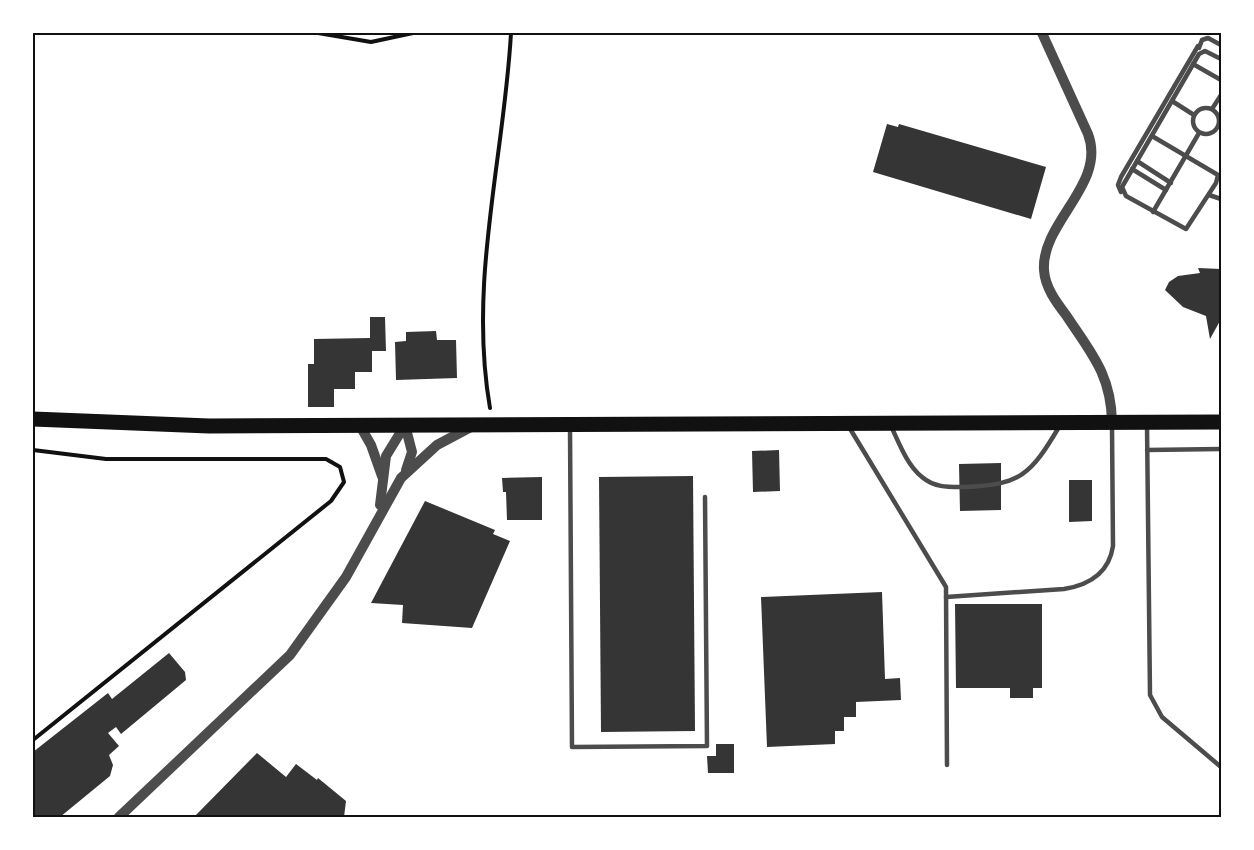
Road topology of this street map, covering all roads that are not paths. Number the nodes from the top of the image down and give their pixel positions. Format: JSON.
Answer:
{"nodes":[{"id":1,"x":1042,"y":33,"type":"edge"},
{"id":2,"x":1221,"y":45,"type":"edge"},
{"id":3,"x":1198,"y":46,"type":"junction"},
{"id":4,"x":1199,"y":54,"type":"junction"},
{"id":5,"x":1221,"y":58,"type":"edge"},
{"id":6,"x":1194,"y":64,"type":"junction"},
{"id":7,"x":1221,"y":80,"type":"edge"},
{"id":8,"x":1221,"y":96,"type":"edge"},
{"id":9,"x":1172,"y":100,"type":"junction"},
{"id":10,"x":1212,"y":109,"type":"junction"},
{"id":11,"x":1194,"y":115,"type":"junction"},
{"id":12,"x":1220,"y":129,"type":"edge"},
{"id":13,"x":1199,"y":133,"type":"junction"},
{"id":14,"x":1152,"y":136,"type":"junction"},
{"id":15,"x":1186,"y":157,"type":"junction"},
{"id":16,"x":1137,"y":161,"type":"junction"},
{"id":17,"x":1132,"y":169,"type":"junction"},
{"id":18,"x":1221,"y":169,"type":"edge"},
{"id":19,"x":1218,"y":175,"type":"junction"},
{"id":20,"x":1171,"y":183,"type":"junction"},
{"id":21,"x":1166,"y":190,"type":"junction"},
{"id":22,"x":1122,"y":194,"type":"junction"},
{"id":23,"x":1209,"y":195,"type":"junction"},
{"id":24,"x":1221,"y":199,"type":"edge"},
{"id":25,"x":1153,"y":212,"type":"junction"},
{"id":26,"x":33,"y":419,"type":"edge"},
{"id":27,"x":1112,"y":422,"type":"junction"},
{"id":28,"x":1221,"y":422,"type":"edge"},
{"id":29,"x":1061,"y":423,"type":"junction"},
{"id":30,"x":1147,"y":423,"type":"junction"},
{"id":31,"x":359,"y":424,"type":"junction"},
{"id":32,"x":848,"y":424,"type":"junction"},
{"id":33,"x":890,"y":424,"type":"junction"},
{"id":34,"x":405,"y":425,"type":"junction"},
{"id":35,"x":475,"y":425,"type":"junction"},
{"id":36,"x":570,"y":425,"type":"junction"},
{"id":37,"x":1221,"y":449,"type":"edge"},
{"id":38,"x":1147,"y":450,"type":"junction"},
{"id":39,"x":401,"y":478,"type":"junction"},
{"id":40,"x":383,"y":480,"type":"junction"},
{"id":41,"x":705,"y":496,"type":"dead end"},
{"id":42,"x":374,"y":523,"type":"junction"},
{"id":43,"x":946,"y":597,"type":"junction"},
{"id":44,"x":947,"y":765,"type":"dead end"},
{"id":45,"x":1221,"y":767,"type":"edge"},
{"id":46,"x":119,"y":817,"type":"edge"}],
"edges":[{"from":1,"to":27,"type":"street"},
{"from":2,"to":3,"type":"lane"},
{"from":3,"to":4,"type":"lane"},
{"from":3,"to":22,"type":"lane"},
{"from":4,"to":5,"type":"lane"},
{"from":4,"to":6,"type":"lane"},
{"from":6,"to":7,"type":"lane"},
{"from":6,"to":9,"type":"lane"},
{"from":8,"to":10,"type":"lane"},
{"from":9,"to":11,"type":"lane"},
{"from":9,"to":14,"type":"lane"},
{"from":10,"to":11,"type":"lane"},
{"from":10,"to":12,"type":"lane"},
{"from":11,"to":13,"type":"lane"},
{"from":12,"to":13,"type":"lane"},
{"from":13,"to":15,"type":"lane"},
{"from":14,"to":15,"type":"lane"},
{"from":14,"to":16,"type":"lane"},
{"from":15,"to":19,"type":"lane"},
{"from":15,"to":20,"type":"lane"},
{"from":16,"to":17,"type":"lane"},
{"from":16,"to":20,"type":"lane"},
{"from":17,"to":21,"type":"lane"},
{"from":17,"to":22,"type":"lane"},
{"from":18,"to":19,"type":"lane"},
{"from":19,"to":23,"type":"lane"},
{"from":20,"to":21,"type":"lane"},
{"from":21,"to":25,"type":"lane"},
{"from":22,"to":25,"type":"lane"},
{"from":23,"to":24,"type":"lane"},
{"from":23,"to":25,"type":"lane"},
{"from":26,"to":31,"type":"main road"},
{"from":27,"to":29,"type":"main road"},
{"from":27,"to":30,"type":"main road"},
{"from":27,"to":43,"type":"lane"},
{"from":28,"to":30,"type":"main road"},
{"from":29,"to":33,"type":"main road"},
{"from":29,"to":33,"type":"lane"},
{"from":30,"to":38,"type":"lane"},
{"from":31,"to":34,"type":"main road"},
{"from":31,"to":40,"type":"street"},
{"from":32,"to":33,"type":"main road"},
{"from":32,"to":36,"type":"main road"},
{"from":32,"to":43,"type":"lane"},
{"from":34,"to":35,"type":"main road"},
{"from":34,"to":39,"type":"street"},
{"from":34,"to":40,"type":"street"},
{"from":35,"to":36,"type":"main road"},
{"from":35,"to":39,"type":"street"},
{"from":36,"to":41,"type":"lane"},
{"from":37,"to":38,"type":"lane"},
{"from":38,"to":45,"type":"lane"},
{"from":39,"to":42,"type":"street"},
{"from":40,"to":42,"type":"street"},
{"from":42,"to":46,"type":"street"},
{"from":43,"to":44,"type":"lane"}]}
